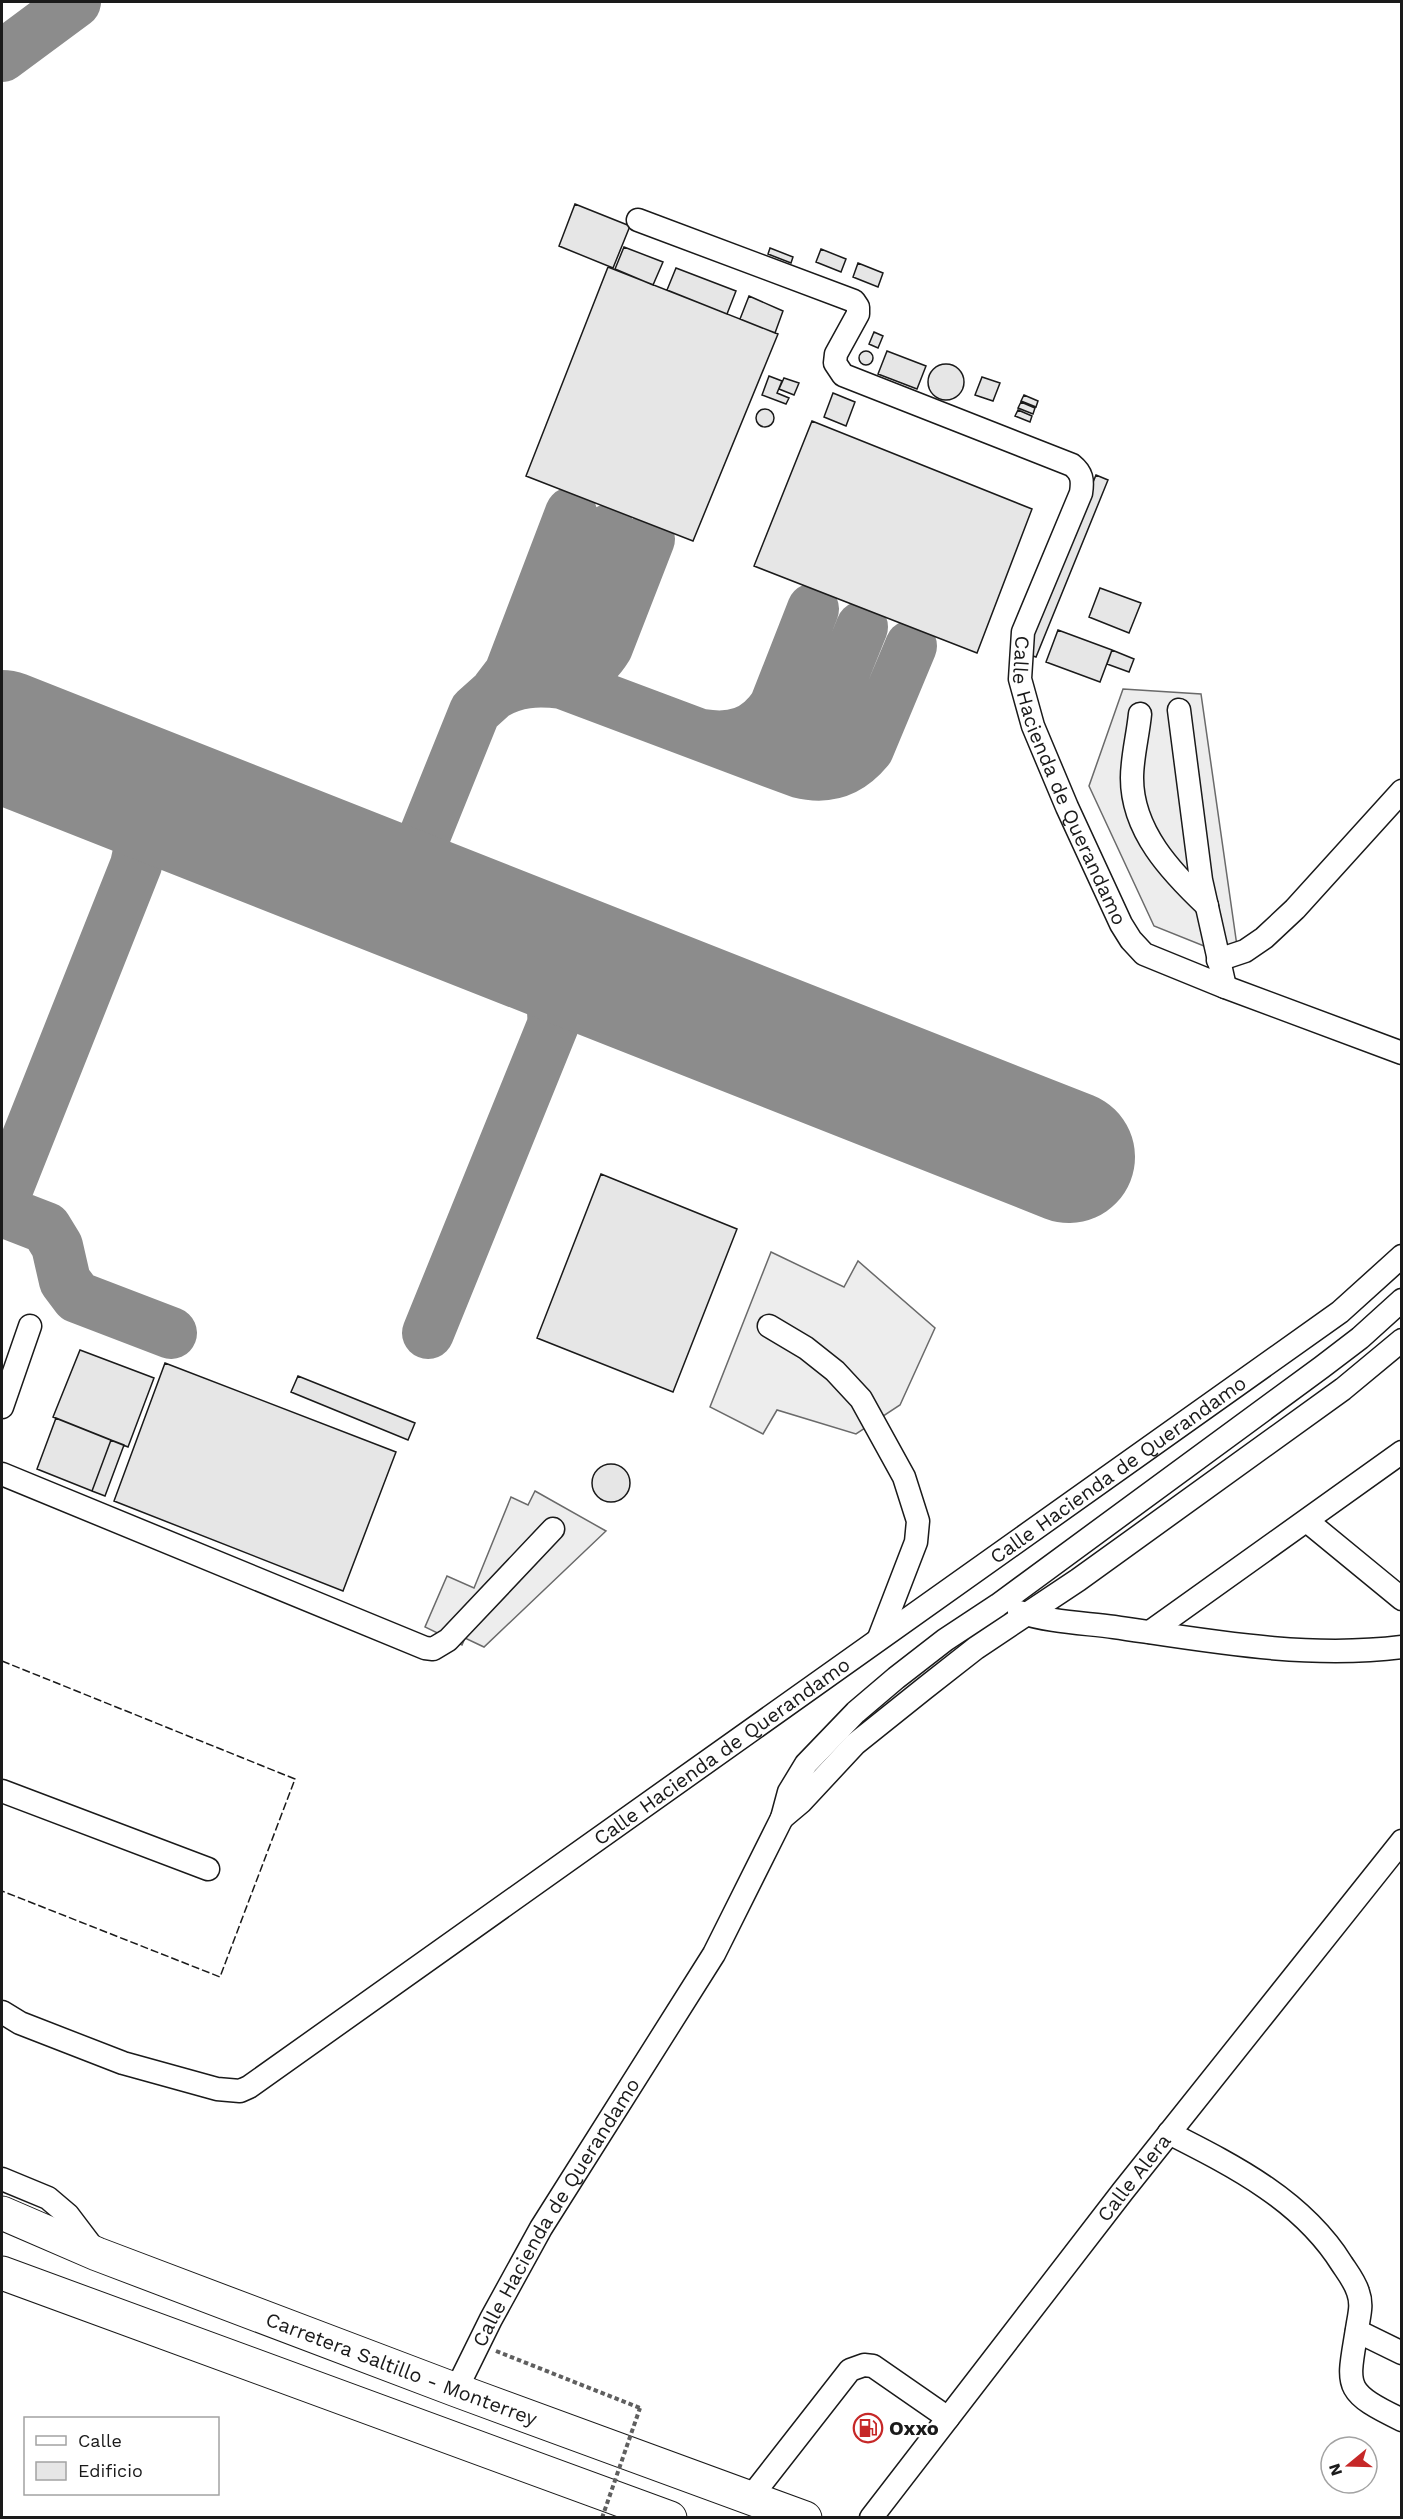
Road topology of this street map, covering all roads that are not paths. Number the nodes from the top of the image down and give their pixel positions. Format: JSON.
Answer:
{"nodes":[{"id":1,"x":638,"y":220,"type":"dead end"},
{"id":2,"x":1179,"y":710,"type":"dead end"},
{"id":3,"x":1140,"y":714,"type":"dead end"},
{"id":4,"x":1401,"y":791,"type":"edge"},
{"id":5,"x":1207,"y":906,"type":"junction"},
{"id":6,"x":1218,"y":960,"type":"junction"},
{"id":7,"x":1225,"y":987,"type":"junction"},
{"id":8,"x":1401,"y":1053,"type":"edge"},
{"id":9,"x":1401,"y":1256,"type":"edge"},
{"id":10,"x":1401,"y":1299,"type":"edge"},
{"id":11,"x":30,"y":1326,"type":"dead end"},
{"id":12,"x":769,"y":1326,"type":"dead end"},
{"id":13,"x":1401,"y":1340,"type":"edge"},
{"id":14,"x":2,"y":1407,"type":"edge"},
{"id":15,"x":1401,"y":1452,"type":"edge"},
{"id":16,"x":2,"y":1474,"type":"edge"},
{"id":17,"x":1307,"y":1521,"type":"junction"},
{"id":18,"x":553,"y":1529,"type":"dead end"},
{"id":19,"x":1401,"y":1599,"type":"edge"},
{"id":20,"x":998,"y":1605,"type":"junction"},
{"id":21,"x":1026,"y":1614,"type":"junction"},
{"id":22,"x":1150,"y":1632,"type":"junction"},
{"id":23,"x":879,"y":1638,"type":"junction"},
{"id":24,"x":1401,"y":1647,"type":"edge"},
{"id":25,"x":2,"y":1791,"type":"edge"},
{"id":26,"x":782,"y":1818,"type":"junction"},
{"id":27,"x":1401,"y":1841,"type":"edge"},
{"id":28,"x":208,"y":1869,"type":"dead end"},
{"id":29,"x":2,"y":2012,"type":"edge"},
{"id":30,"x":1169,"y":2133,"type":"junction"},
{"id":31,"x":2,"y":2179,"type":"edge"},
{"id":32,"x":2,"y":2213,"type":"edge"},
{"id":33,"x":97,"y":2254,"type":"junction"},
{"id":34,"x":2,"y":2273,"type":"edge"},
{"id":35,"x":1357,"y":2331,"type":"junction"},
{"id":36,"x":1401,"y":2353,"type":"edge"},
{"id":37,"x":456,"y":2390,"type":"junction"},
{"id":38,"x":948,"y":2418,"type":"junction"},
{"id":39,"x":1401,"y":2420,"type":"edge"},
{"id":40,"x":750,"y":2498,"type":"junction"},
{"id":41,"x":670,"y":2517,"type":"edge"},
{"id":42,"x":805,"y":2517,"type":"edge"},
{"id":43,"x":871,"y":2517,"type":"edge"}],
"edges":[{"from":1,"to":7,"type":"street","name":"Calle Hacienda de Querandamo"},
{"from":2,"to":5,"type":"street"},
{"from":3,"to":5,"type":"street"},
{"from":4,"to":6,"type":"street"},
{"from":5,"to":6,"type":"street"},
{"from":6,"to":7,"type":"street"},
{"from":7,"to":8,"type":"street","name":"Calle Hacienda de Querandamo"},
{"from":9,"to":23,"type":"street","name":"Calle Hacienda de Querandamo"},
{"from":10,"to":20,"type":"street","name":"Calle Hacienda de Querandamo"},
{"from":11,"to":14,"type":"street"},
{"from":12,"to":23,"type":"street"},
{"from":13,"to":21,"type":"street","name":"Calle Hacienda de Querandamo"},
{"from":15,"to":17,"type":"street"},
{"from":16,"to":18,"type":"street"},
{"from":17,"to":19,"type":"street"},
{"from":17,"to":22,"type":"street"},
{"from":20,"to":21,"type":"street"},
{"from":20,"to":26,"type":"street","name":"Calle Hacienda de Querandamo"},
{"from":21,"to":22,"type":"street"},
{"from":21,"to":26,"type":"street","name":"Calle Hacienda de Querandamo"},
{"from":22,"to":24,"type":"street"},
{"from":23,"to":29,"type":"street","name":"Calle Hacienda de Querandamo"},
{"from":25,"to":28,"type":"street"},
{"from":26,"to":37,"type":"street","name":"Calle Hacienda de Querandamo"},
{"from":27,"to":30,"type":"street","name":"Calle Alera"},
{"from":30,"to":35,"type":"street"},
{"from":30,"to":38,"type":"street","name":"Calle Alera"},
{"from":31,"to":33,"type":"street"},
{"from":32,"to":33,"type":"highway","name":"Carretera Saltillo - Monterrey"},
{"from":33,"to":37,"type":"highway","name":"Carretera Saltillo - Monterrey"},
{"from":34,"to":41,"type":"highway"},
{"from":35,"to":36,"type":"street"},
{"from":35,"to":39,"type":"street"},
{"from":37,"to":40,"type":"highway","name":"Carretera Saltillo - Monterrey"},
{"from":38,"to":40,"type":"street"},
{"from":38,"to":43,"type":"street","name":"Calle Alera"},
{"from":40,"to":42,"type":"highway","name":"Carretera Saltillo - Monterrey"}]}
